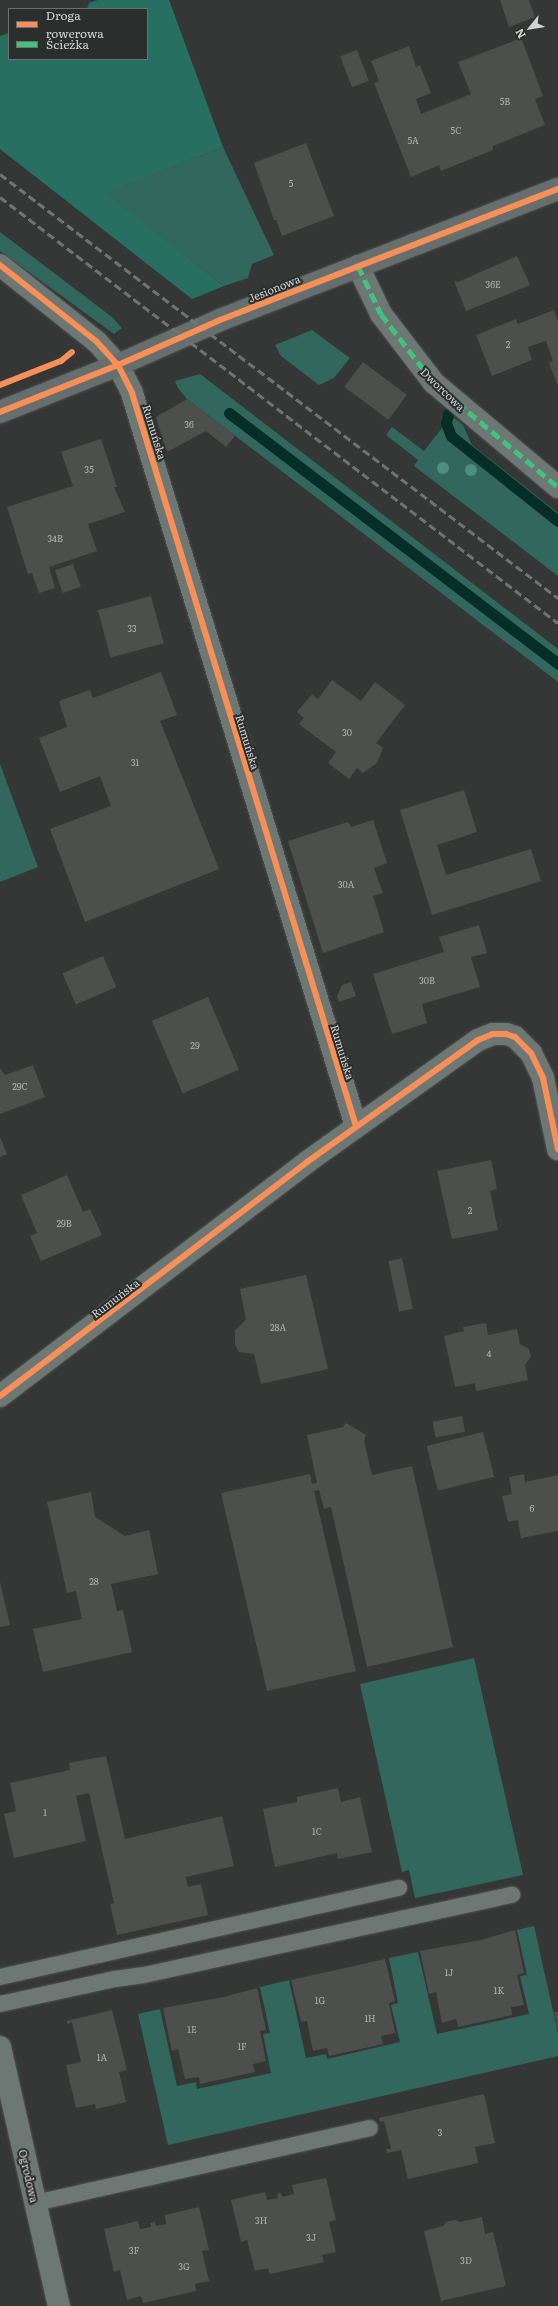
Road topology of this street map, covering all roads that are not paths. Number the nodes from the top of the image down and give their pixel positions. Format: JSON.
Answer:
{"nodes":[{"id":1,"x":558,"y":189,"type":"edge"},
{"id":2,"x":0,"y":265,"type":"edge"},
{"id":3,"x":358,"y":266,"type":"junction"},
{"id":4,"x":118,"y":365,"type":"junction"},
{"id":5,"x":0,"y":412,"type":"edge"},
{"id":6,"x":558,"y":487,"type":"edge"},
{"id":7,"x":356,"y":1126,"type":"junction"},
{"id":8,"x":558,"y":1149,"type":"edge"},
{"id":9,"x":0,"y":1396,"type":"edge"},
{"id":10,"x":399,"y":1888,"type":"dead end"},
{"id":11,"x":512,"y":1895,"type":"dead end"},
{"id":12,"x":0,"y":1977,"type":"edge"},
{"id":13,"x":0,"y":2004,"type":"edge"},
{"id":14,"x":0,"y":2047,"type":"edge"},
{"id":15,"x":370,"y":2128,"type":"dead end"},
{"id":16,"x":35,"y":2203,"type":"junction"},
{"id":17,"x":59,"y":2306,"type":"edge"}],
"edges":[{"from":1,"to":3,"type":"street","name":"Jesionowa"},
{"from":2,"to":4,"type":"street","name":"Rumuńska"},
{"from":3,"to":4,"type":"street","name":"Jesionowa"},
{"from":3,"to":6,"type":"street","name":"Dworcowa"},
{"from":4,"to":5,"type":"street","name":"Jesionowa"},
{"from":4,"to":7,"type":"street","name":"Rumuńska"},
{"from":7,"to":8,"type":"street","name":"Rumuńska"},
{"from":7,"to":9,"type":"street","name":"Rumuńska"},
{"from":10,"to":12,"type":"lane"},
{"from":11,"to":13,"type":"lane"},
{"from":14,"to":16,"type":"street","name":"Ogrodowa"},
{"from":15,"to":16,"type":"lane"},
{"from":16,"to":17,"type":"street","name":"Ogrodowa"}]}
